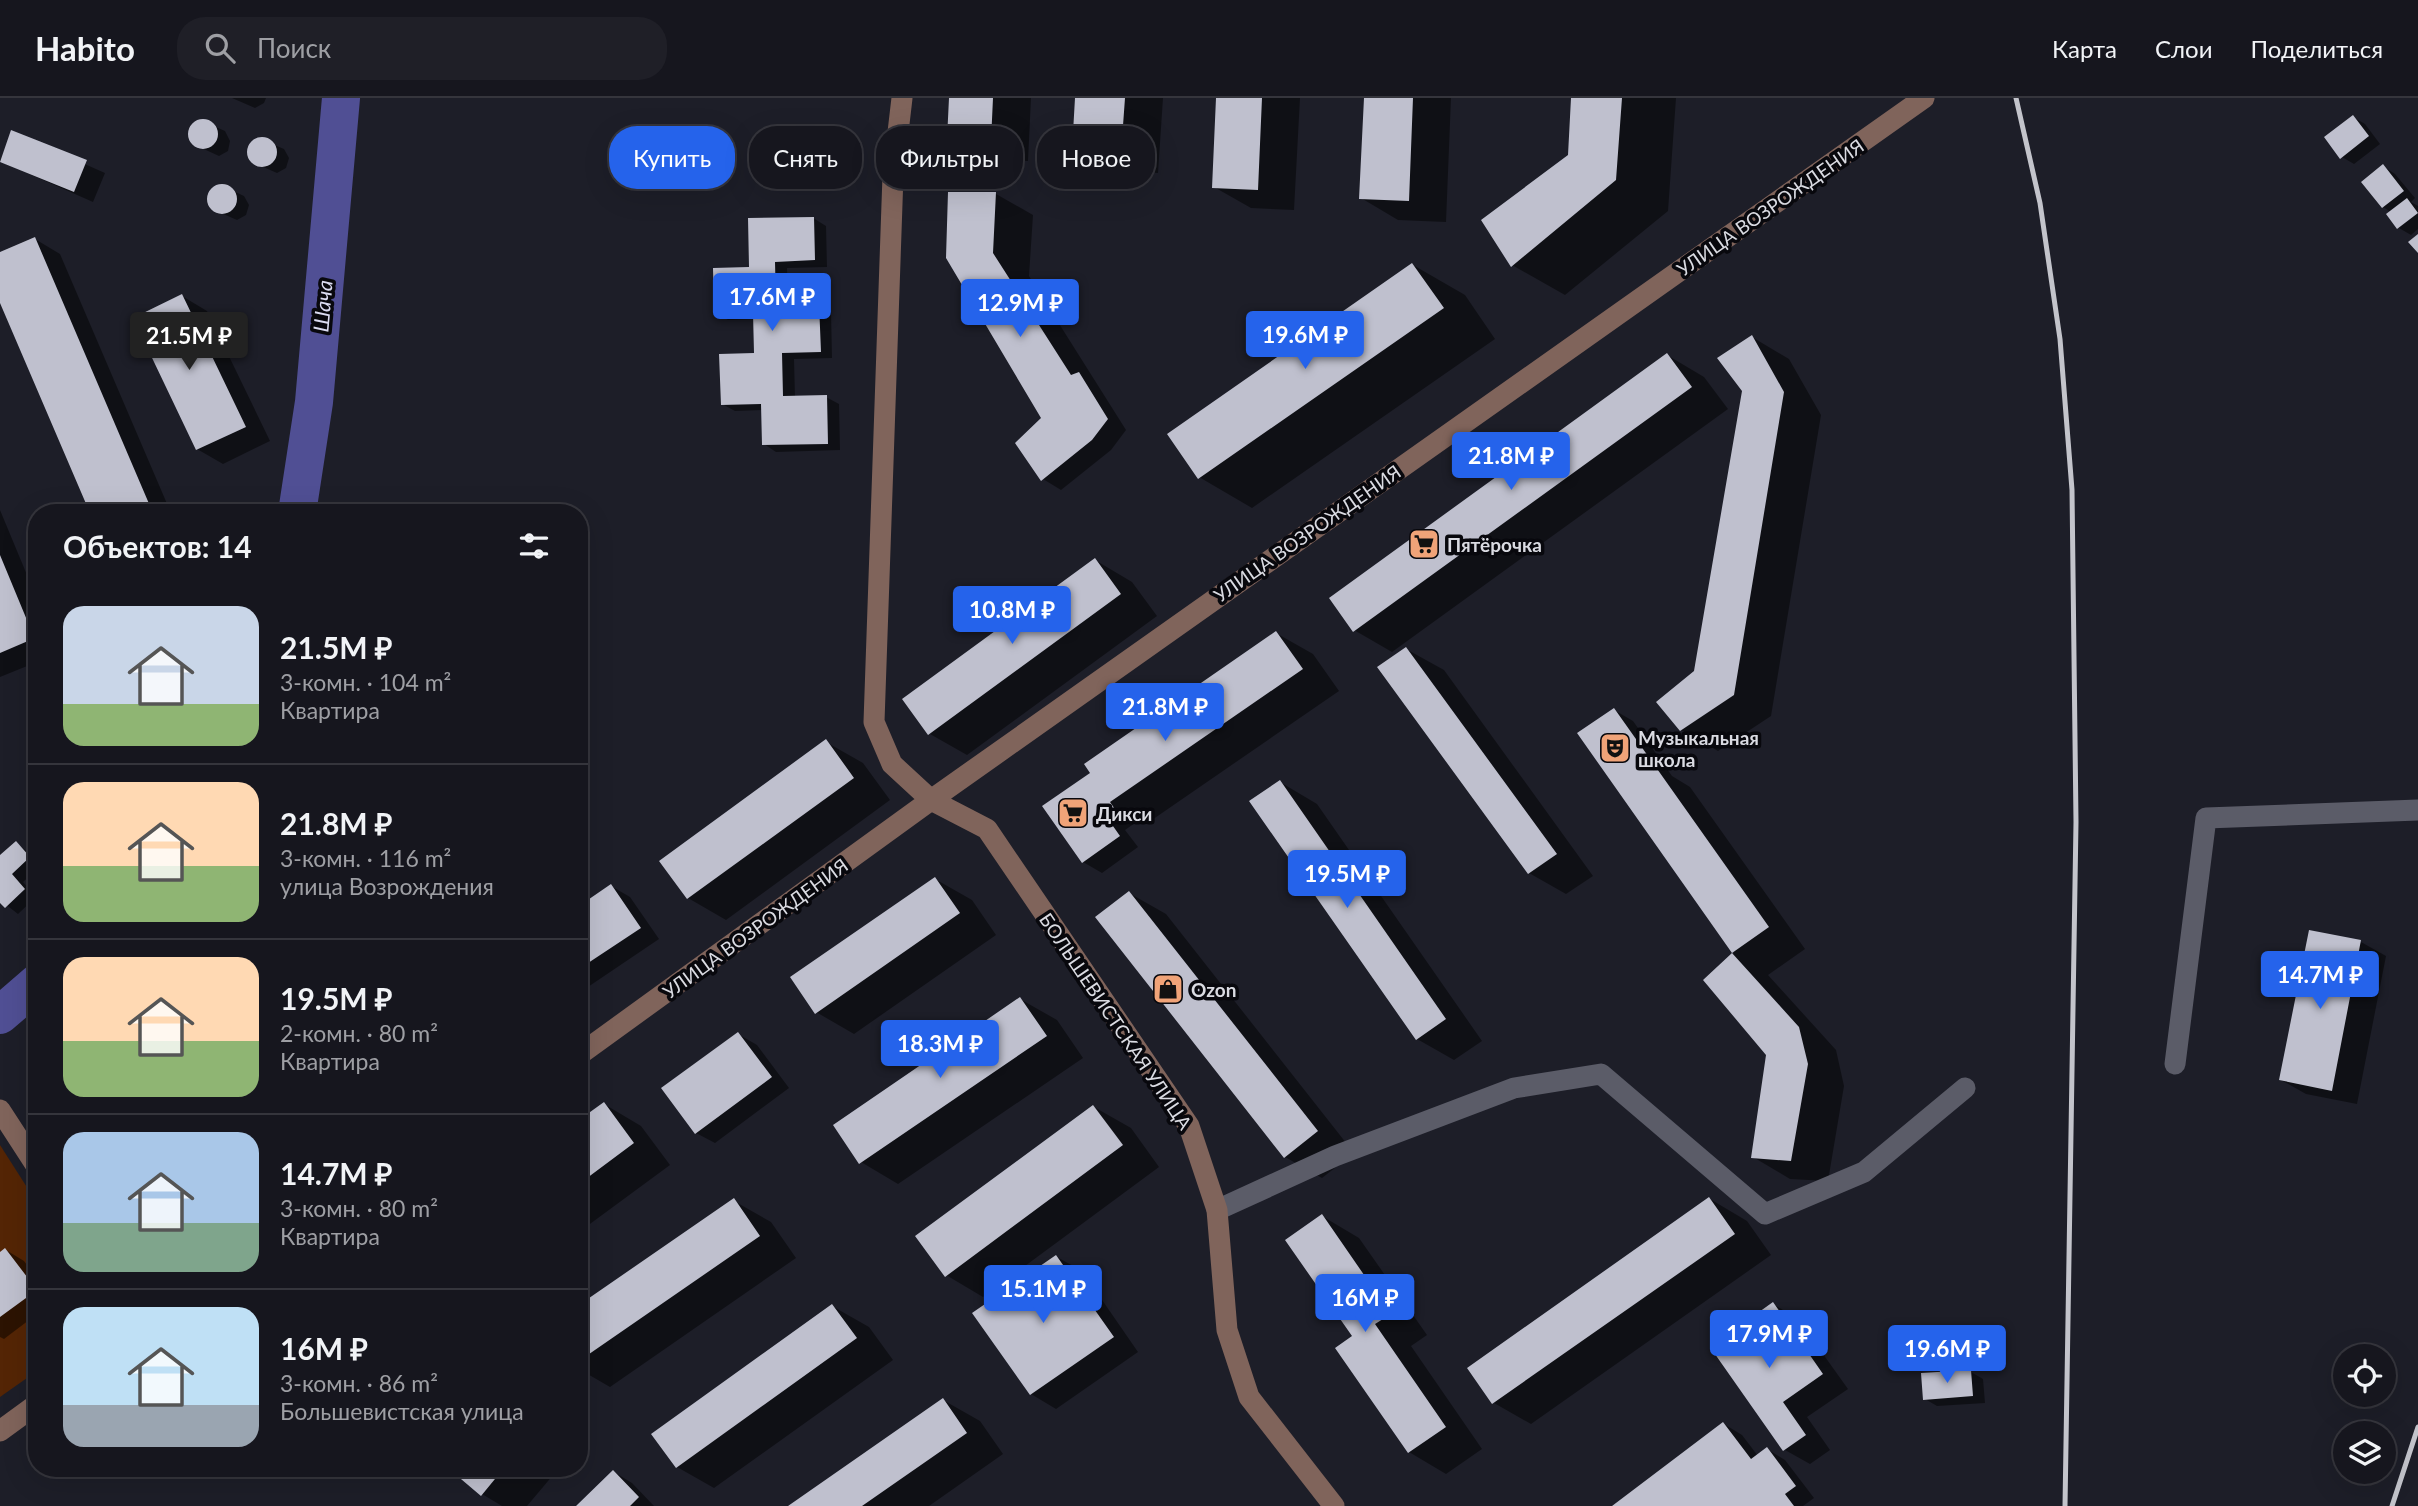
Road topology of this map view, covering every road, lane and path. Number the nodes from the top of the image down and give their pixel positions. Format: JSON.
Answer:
{"nodes":[{"id":1,"x":902,"y":98,"type":"edge"},
{"id":2,"x":1924,"y":98,"type":"edge"},
{"id":3,"x":931,"y":800,"type":"junction"},
{"id":4,"x":2418,"y":810,"type":"edge"},
{"id":5,"x":588,"y":1048,"type":"edge"},
{"id":6,"x":2175,"y":1064,"type":"dead end"},
{"id":7,"x":1965,"y":1088,"type":"dead end"},
{"id":8,"x":0,"y":1110,"type":"edge"},
{"id":9,"x":28,"y":1153,"type":"edge"},
{"id":10,"x":1217,"y":1210,"type":"junction"},
{"id":11,"x":28,"y":1411,"type":"edge"},
{"id":12,"x":0,"y":1431,"type":"edge"},
{"id":13,"x":1334,"y":1506,"type":"edge"}],
"edges":[{"from":1,"to":3,"type":"main road"},
{"from":2,"to":3,"type":"main road","name":"УЛИЦА ВОЗРОЖДЕНИЯ"},
{"from":3,"to":5,"type":"main road","name":"УЛИЦА ВОЗРОЖДЕНИЯ"},
{"from":3,"to":10,"type":"main road","name":"БОЛЬШЕВИСТСКАЯ УЛИЦА"},
{"from":4,"to":6,"type":"street"},
{"from":7,"to":10,"type":"street"},
{"from":8,"to":9,"type":"main road"},
{"from":10,"to":13,"type":"main road","name":"БОЛЬШЕВИСТСКАЯ УЛИЦА"},
{"from":11,"to":12,"type":"main road"}]}
